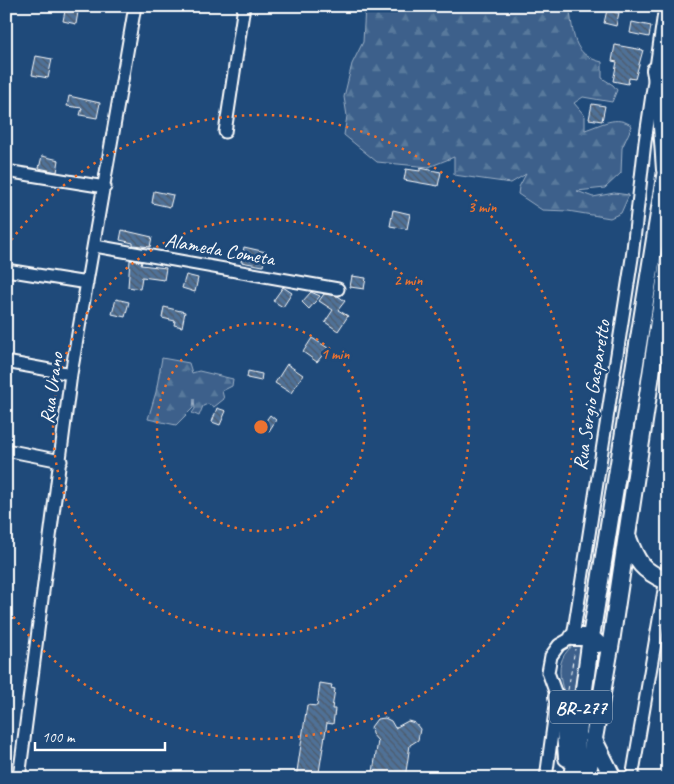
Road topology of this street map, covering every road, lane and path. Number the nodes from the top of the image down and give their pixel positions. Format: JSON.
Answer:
{"nodes":[{"id":1,"x":135,"y":6,"type":"edge"},
{"id":2,"x":244,"y":6,"type":"edge"},
{"id":3,"x":665,"y":6,"type":"edge"},
{"id":4,"x":655,"y":70,"type":"junction"},
{"id":5,"x":225,"y":132,"type":"dead end"},
{"id":6,"x":667,"y":166,"type":"edge"},
{"id":7,"x":6,"y":171,"type":"edge"},
{"id":8,"x":105,"y":187,"type":"junction"},
{"id":9,"x":95,"y":246,"type":"junction"},
{"id":10,"x":668,"y":261,"type":"edge"},
{"id":11,"x":6,"y":270,"type":"edge"},
{"id":12,"x":87,"y":283,"type":"junction"},
{"id":13,"x":338,"y":289,"type":"dead end"},
{"id":14,"x":6,"y":362,"type":"edge"},
{"id":15,"x":72,"y":374,"type":"junction"},
{"id":16,"x":6,"y":450,"type":"edge"},
{"id":17,"x":61,"y":461,"type":"junction"},
{"id":18,"x":627,"y":536,"type":"junction"},
{"id":19,"x":667,"y":577,"type":"edge"},
{"id":20,"x":573,"y":637,"type":"junction"},
{"id":21,"x":590,"y":637,"type":"junction"},
{"id":22,"x":557,"y":697,"type":"junction"},
{"id":23,"x":593,"y":740,"type":"junction"},
{"id":24,"x":19,"y":778,"type":"edge"},
{"id":25,"x":546,"y":778,"type":"edge"},
{"id":26,"x":570,"y":778,"type":"edge"},
{"id":27,"x":586,"y":778,"type":"edge"},
{"id":28,"x":613,"y":778,"type":"edge"},
{"id":29,"x":632,"y":778,"type":"edge"}],
"edges":[{"from":1,"to":8,"type":"street","name":"Rua Urano"},
{"from":2,"to":5,"type":"street"},
{"from":3,"to":4,"type":"street","name":"Rua Sergio Gasparetto"},
{"from":4,"to":6,"type":"highway"},
{"from":4,"to":20,"type":"street","name":"Rua Sergio Gasparetto"},
{"from":6,"to":21,"type":"highway","number":"BR-277"},
{"from":7,"to":8,"type":"street"},
{"from":8,"to":9,"type":"street","name":"Rua Urano"},
{"from":9,"to":12,"type":"street","name":"Rua Urano"},
{"from":9,"to":13,"type":"street","name":"Alameda Cometa"},
{"from":10,"to":18,"type":"highway","number":"BR-277"},
{"from":11,"to":12,"type":"street"},
{"from":12,"to":15,"type":"street","name":"Rua Urano"},
{"from":14,"to":15,"type":"street"},
{"from":15,"to":17,"type":"street","name":"Rua Urano"},
{"from":16,"to":17,"type":"street"},
{"from":17,"to":24,"type":"street","name":"Rua Urano"},
{"from":18,"to":19,"type":"highway"},
{"from":18,"to":23,"type":"highway","number":"BR-277"},
{"from":19,"to":29,"type":"street"},
{"from":20,"to":21,"type":"highway"},
{"from":20,"to":22,"type":"street"},
{"from":21,"to":23,"type":"highway"},
{"from":21,"to":26,"type":"highway","number":"BR-277"},
{"from":22,"to":25,"type":"street"},
{"from":22,"to":26,"type":"highway"},
{"from":23,"to":27,"type":"highway","number":"BR-277"},
{"from":23,"to":28,"type":"highway"}]}
